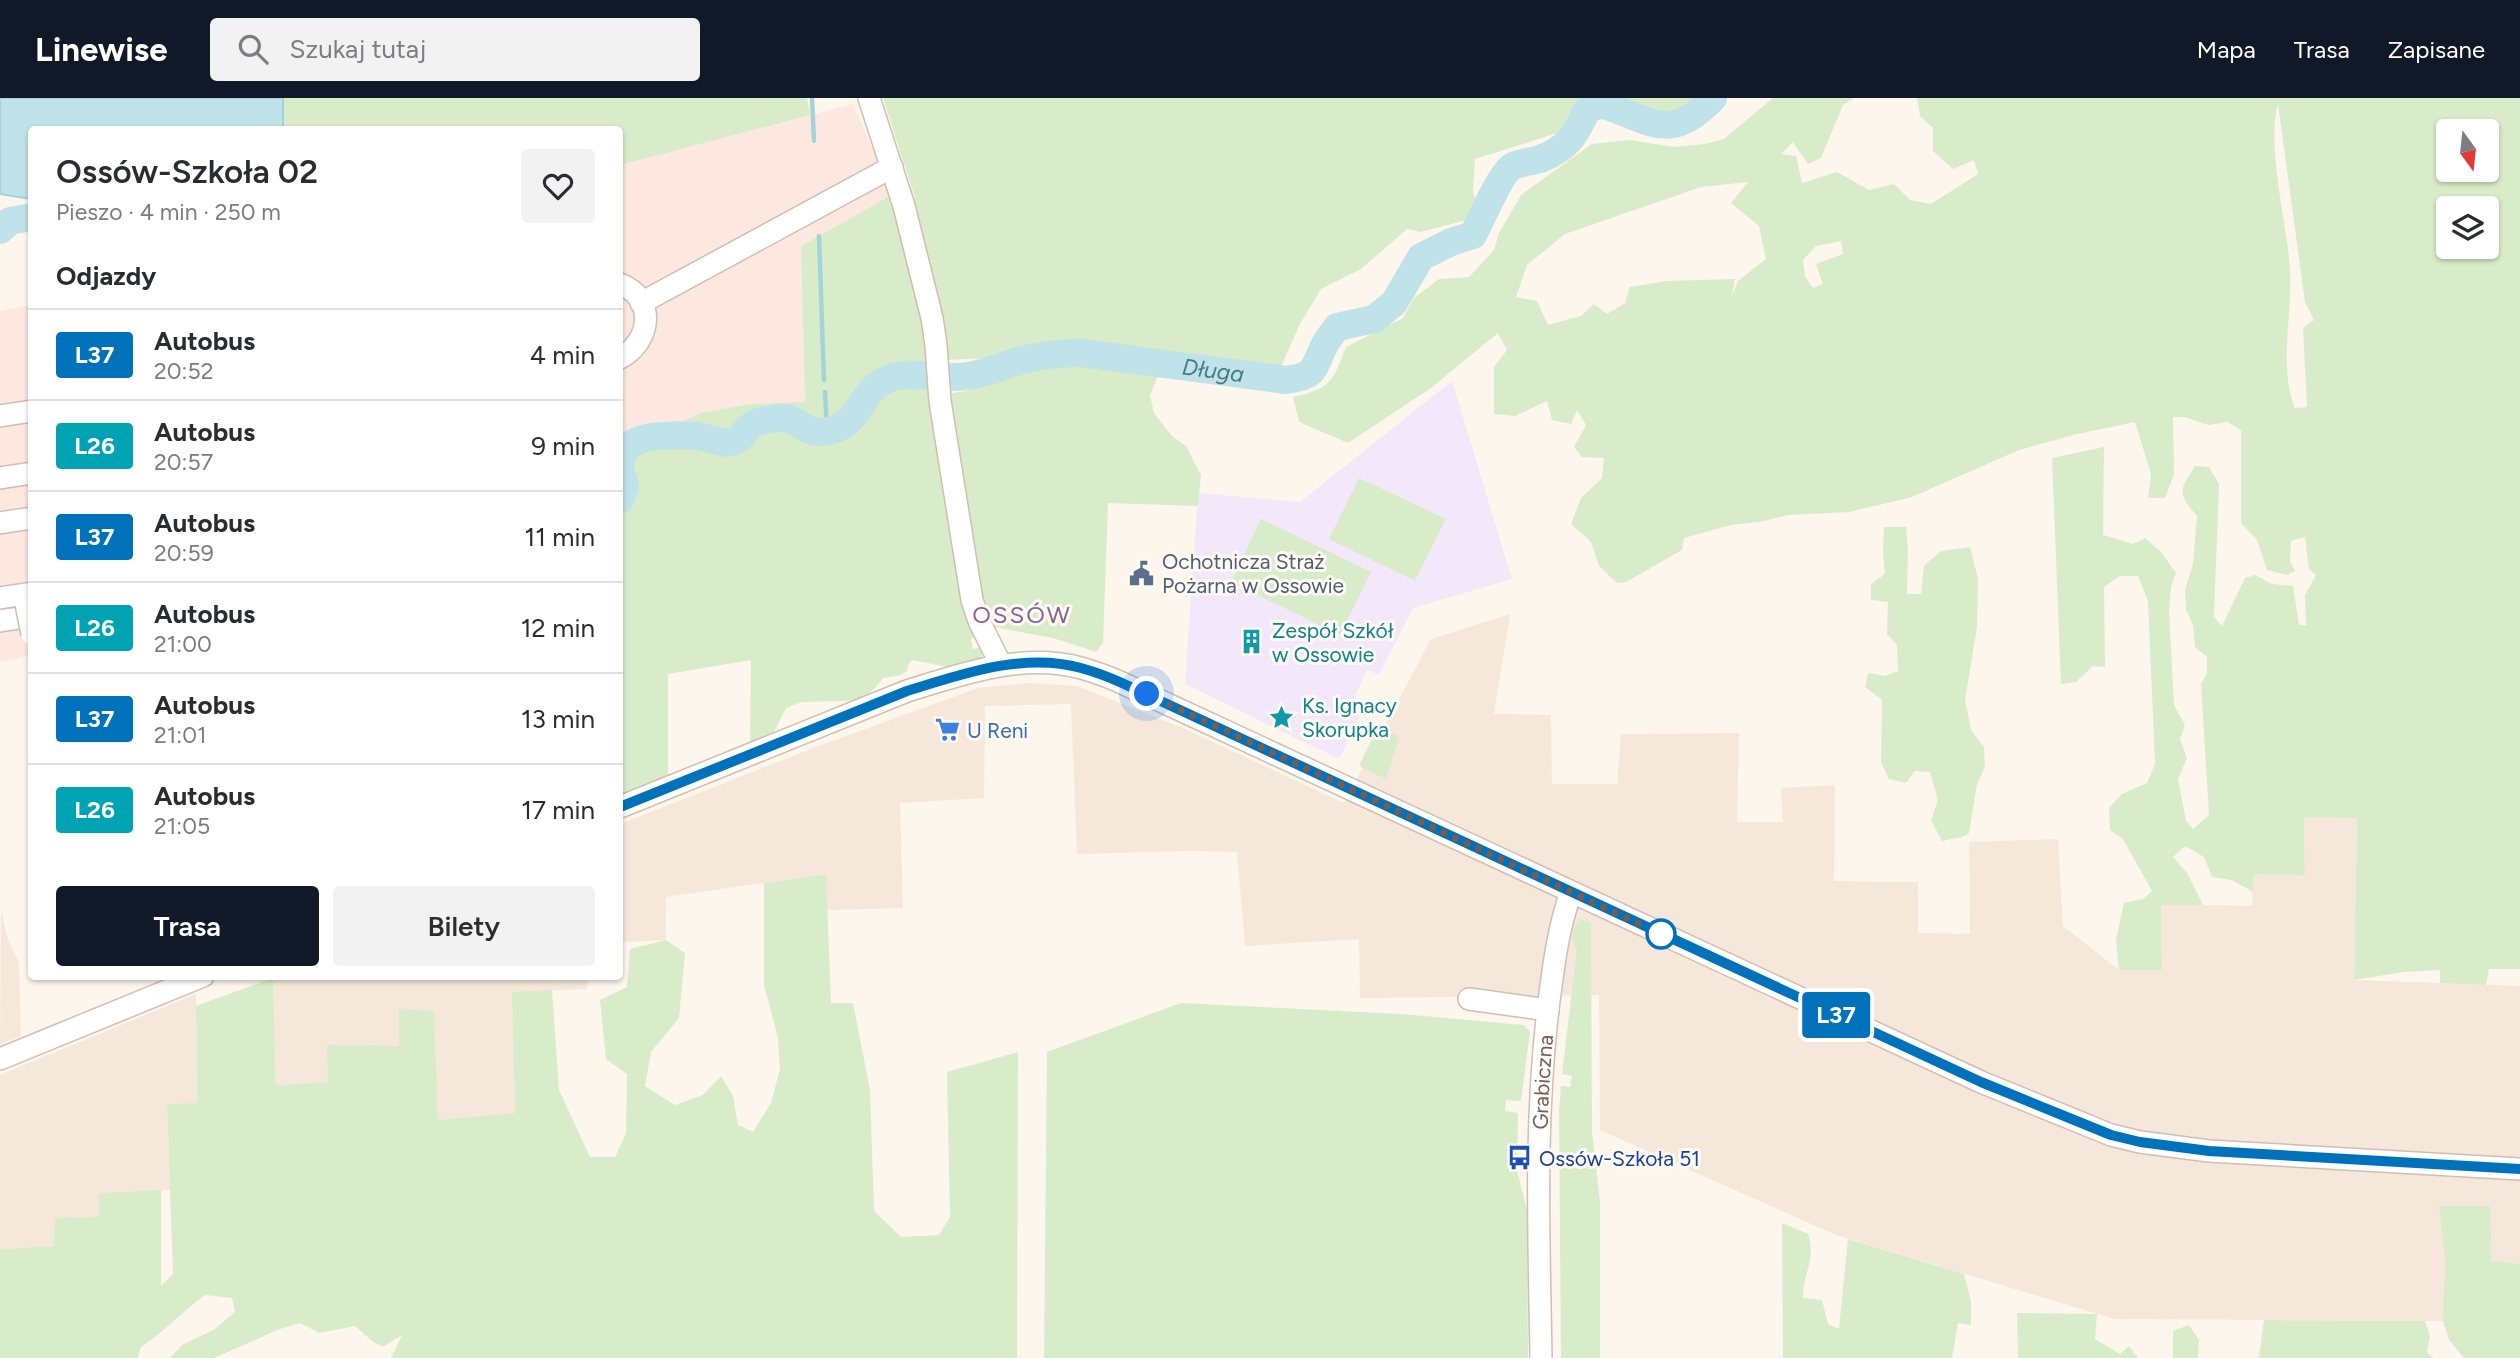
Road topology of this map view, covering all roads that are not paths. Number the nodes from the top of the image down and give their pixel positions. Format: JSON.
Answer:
{"nodes":[{"id":1,"x":869,"y":98,"type":"edge"},
{"id":2,"x":892,"y":167,"type":"junction"},
{"id":3,"x":623,"y":286,"type":"edge"},
{"id":4,"x":641,"y":303,"type":"junction"},
{"id":5,"x":623,"y":356,"type":"edge"},
{"id":6,"x":28,"y":412,"type":"edge"},
{"id":7,"x":0,"y":416,"type":"edge"},
{"id":8,"x":28,"y":474,"type":"edge"},
{"id":9,"x":0,"y":478,"type":"edge"},
{"id":10,"x":28,"y":519,"type":"edge"},
{"id":11,"x":0,"y":523,"type":"edge"},
{"id":12,"x":0,"y":598,"type":"edge"},
{"id":13,"x":28,"y":602,"type":"edge"},
{"id":14,"x":0,"y":621,"type":"edge"},
{"id":15,"x":1001,"y":666,"type":"junction"},
{"id":16,"x":623,"y":806,"type":"edge"},
{"id":17,"x":1571,"y":892,"type":"junction"},
{"id":18,"x":193,"y":980,"type":"edge"},
{"id":19,"x":1469,"y":999,"type":"dead end"},
{"id":20,"x":1548,"y":1010,"type":"junction"},
{"id":21,"x":0,"y":1059,"type":"edge"},
{"id":22,"x":2520,"y":1169,"type":"edge"},
{"id":23,"x":1541,"y":1358,"type":"edge"}],
"edges":[{"from":1,"to":2,"type":"street"},
{"from":2,"to":4,"type":"street"},
{"from":2,"to":15,"type":"street"},
{"from":3,"to":4,"type":"street"},
{"from":4,"to":5,"type":"street"},
{"from":6,"to":7,"type":"street"},
{"from":8,"to":9,"type":"street"},
{"from":10,"to":11,"type":"street"},
{"from":12,"to":13,"type":"street"},
{"from":13,"to":14,"type":"street"},
{"from":15,"to":16,"type":"street"},
{"from":15,"to":17,"type":"street"},
{"from":17,"to":20,"type":"street","name":"Grabiczna"},
{"from":17,"to":22,"type":"street"},
{"from":18,"to":21,"type":"street"},
{"from":19,"to":20,"type":"street"},
{"from":20,"to":23,"type":"street","name":"Grabiczna"}]}
